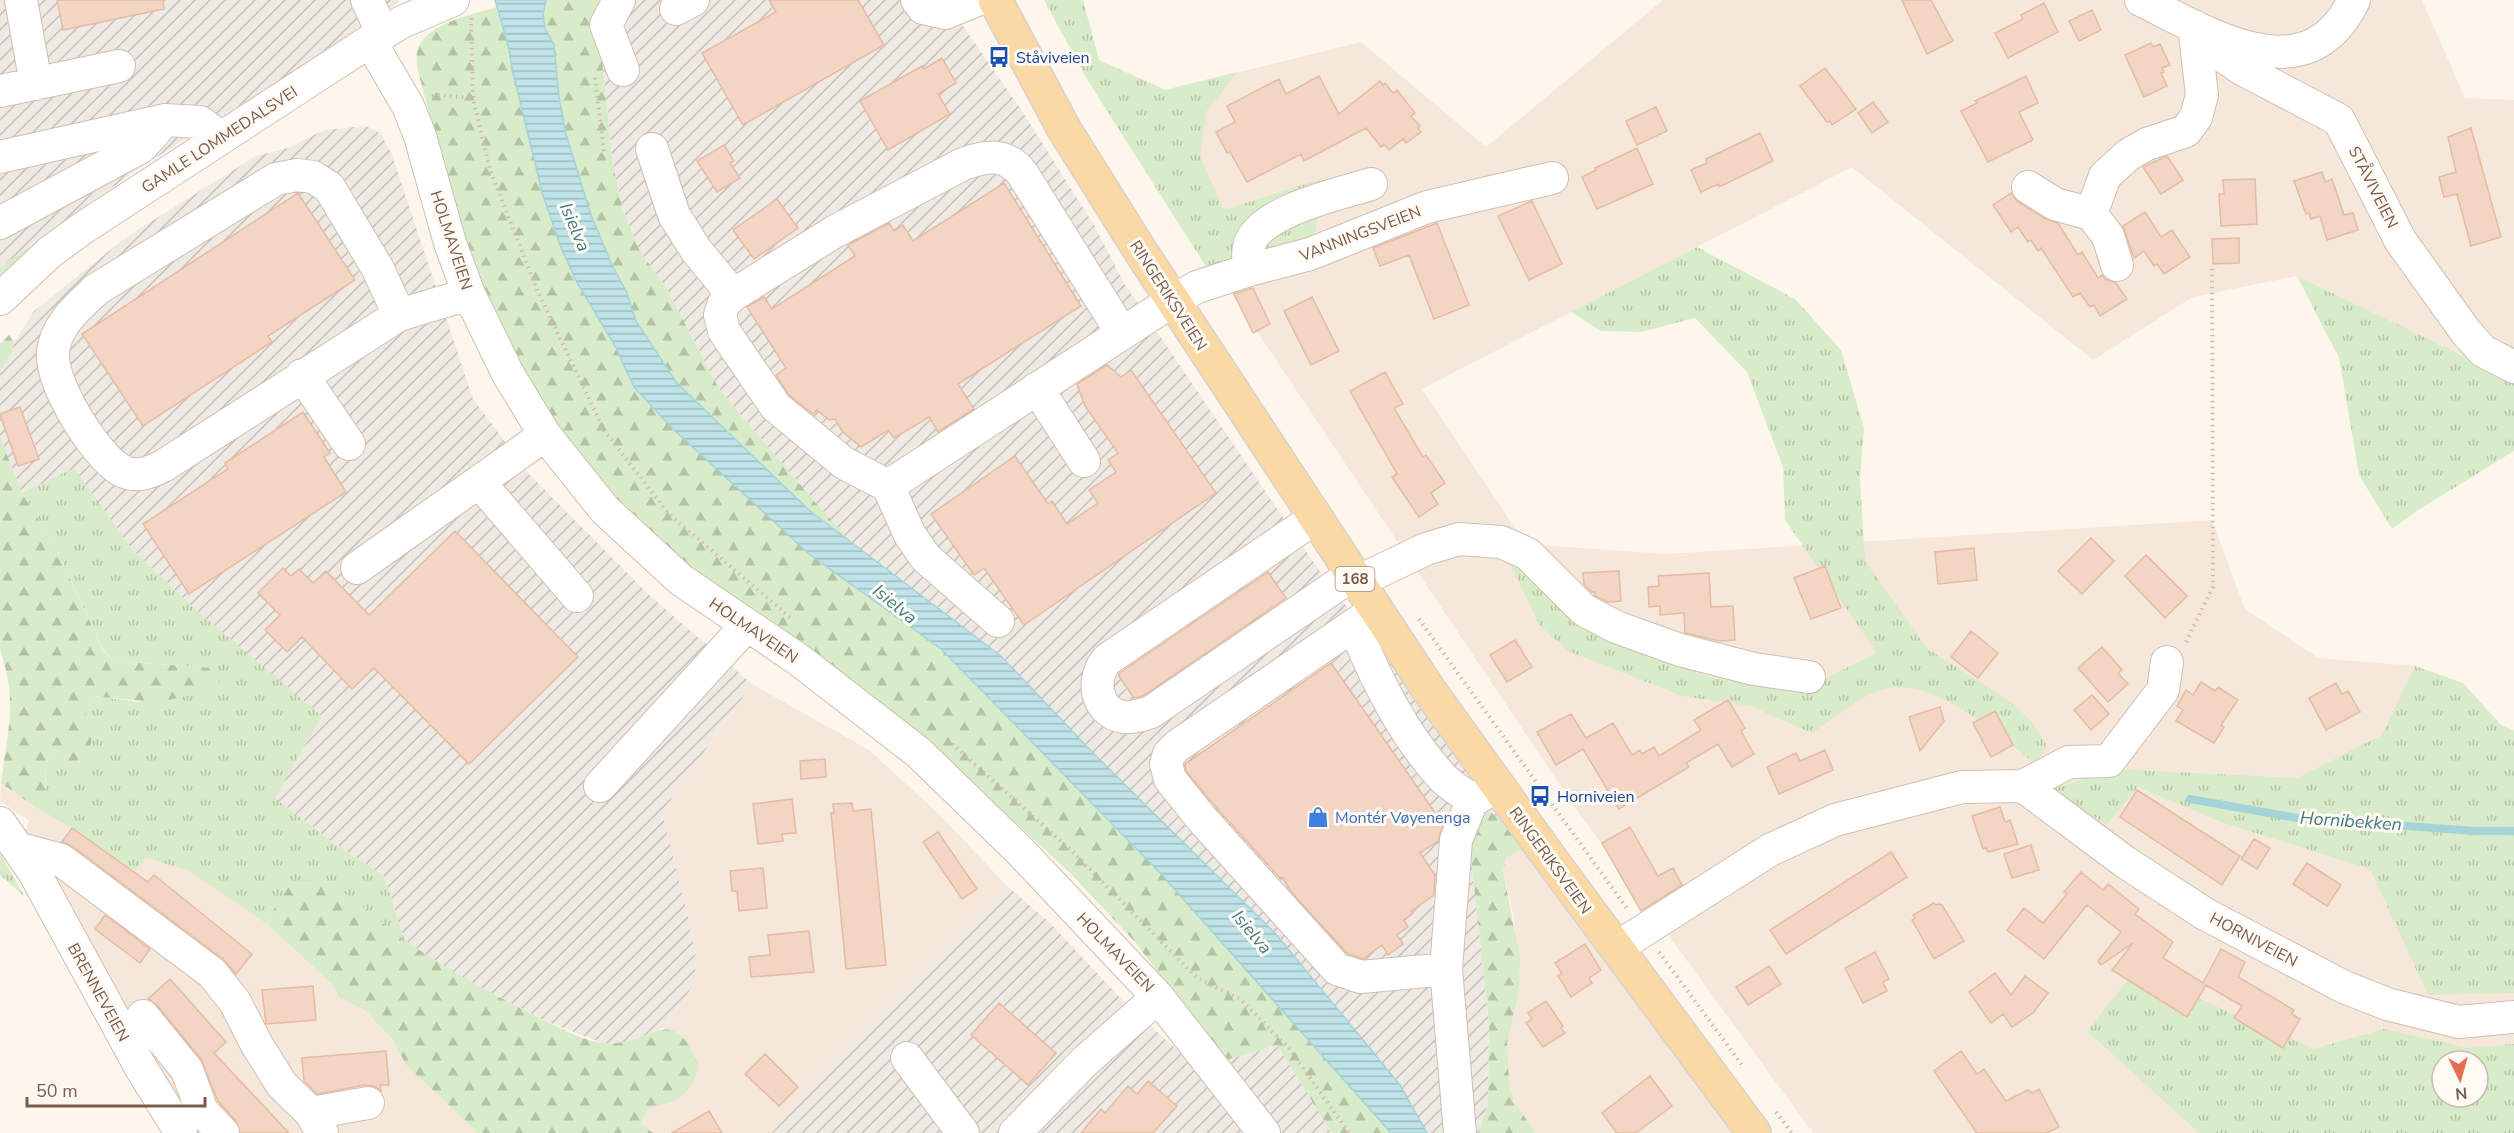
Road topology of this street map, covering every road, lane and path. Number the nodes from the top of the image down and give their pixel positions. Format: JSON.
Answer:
{"nodes":[{"id":1,"x":21,"y":0,"type":"edge"},
{"id":2,"x":367,"y":0,"type":"edge"},
{"id":3,"x":618,"y":0,"type":"edge"},
{"id":4,"x":917,"y":0,"type":"edge"},
{"id":5,"x":977,"y":0,"type":"edge"},
{"id":6,"x":995,"y":0,"type":"edge"},
{"id":7,"x":2141,"y":0,"type":"edge"},
{"id":8,"x":2354,"y":0,"type":"edge"},
{"id":9,"x":451,"y":6,"type":"edge"},
{"id":10,"x":2203,"y":31,"type":"junction"},
{"id":11,"x":377,"y":37,"type":"junction"},
{"id":12,"x":621,"y":65,"type":"joint"},
{"id":13,"x":119,"y":66,"type":"dead end"},
{"id":14,"x":36,"y":84,"type":"junction"},
{"id":15,"x":0,"y":91,"type":"edge"},
{"id":16,"x":472,"y":98,"type":"junction"},
{"id":17,"x":408,"y":106,"type":"junction"},
{"id":18,"x":165,"y":120,"type":"junction"},
{"id":19,"x":221,"y":138,"type":"junction"},
{"id":20,"x":652,"y":149,"type":"dead end"},
{"id":21,"x":604,"y":152,"type":"dead end"},
{"id":22,"x":0,"y":157,"type":"edge"},
{"id":23,"x":1552,"y":178,"type":"dead end"},
{"id":24,"x":1371,"y":184,"type":"dead end"},
{"id":25,"x":2028,"y":187,"type":"dead end"},
{"id":26,"x":2091,"y":214,"type":"junction"},
{"id":27,"x":0,"y":223,"type":"edge"},
{"id":28,"x":2117,"y":265,"type":"dead end"},
{"id":29,"x":2212,"y":266,"type":"dead end"},
{"id":30,"x":1249,"y":270,"type":"junction"},
{"id":31,"x":469,"y":294,"type":"junction"},
{"id":32,"x":734,"y":295,"type":"junction"},
{"id":33,"x":0,"y":299,"type":"edge"},
{"id":34,"x":1172,"y":301,"type":"junction"},
{"id":35,"x":399,"y":315,"type":"junction"},
{"id":36,"x":1122,"y":333,"type":"junction"},
{"id":37,"x":2514,"y":367,"type":"edge"},
{"id":38,"x":302,"y":375,"type":"junction"},
{"id":39,"x":1037,"y":388,"type":"junction"},
{"id":40,"x":545,"y":435,"type":"junction"},
{"id":41,"x":349,"y":444,"type":"dead end"},
{"id":42,"x":1084,"y":461,"type":"dead end"},
{"id":43,"x":479,"y":482,"type":"junction"},
{"id":44,"x":888,"y":486,"type":"junction"},
{"id":45,"x":1315,"y":518,"type":"junction"},
{"id":46,"x":357,"y":568,"type":"dead end"},
{"id":47,"x":1355,"y":578,"type":"junction"},
{"id":48,"x":577,"y":596,"type":"dead end"},
{"id":49,"x":1365,"y":618,"type":"junction"},
{"id":50,"x":998,"y":621,"type":"dead end"},
{"id":51,"x":799,"y":624,"type":"dead end"},
{"id":52,"x":747,"y":625,"type":"junction"},
{"id":53,"x":2167,"y":662,"type":"joint"},
{"id":54,"x":1809,"y":677,"type":"dead end"},
{"id":55,"x":950,"y":742,"type":"dead end"},
{"id":56,"x":600,"y":786,"type":"dead end"},
{"id":57,"x":2023,"y":786,"type":"junction"},
{"id":58,"x":1485,"y":794,"type":"junction"},
{"id":59,"x":0,"y":823,"type":"edge"},
{"id":60,"x":20,"y":849,"type":"junction"},
{"id":61,"x":1616,"y":948,"type":"junction"},
{"id":62,"x":1446,"y":969,"type":"junction"},
{"id":63,"x":1158,"y":997,"type":"junction"},
{"id":64,"x":143,"y":1016,"type":"dead end"},
{"id":65,"x":2514,"y":1017,"type":"edge"},
{"id":66,"x":907,"y":1058,"type":"dead end"},
{"id":67,"x":368,"y":1102,"type":"dead end"},
{"id":68,"x":316,"y":1123,"type":"edge"},
{"id":69,"x":181,"y":1133,"type":"edge"},
{"id":70,"x":224,"y":1133,"type":"edge"},
{"id":71,"x":963,"y":1133,"type":"edge"},
{"id":72,"x":1015,"y":1133,"type":"edge"},
{"id":73,"x":1264,"y":1133,"type":"edge"},
{"id":74,"x":1349,"y":1133,"type":"edge"},
{"id":75,"x":1460,"y":1133,"type":"edge"},
{"id":76,"x":1754,"y":1133,"type":"edge"}],
"edges":[{"from":1,"to":14,"type":"street"},
{"from":2,"to":11,"type":"street","name":"HOLMAVEIEN"},
{"from":3,"to":12,"type":"street"},
{"from":4,"to":5,"type":"street"},
{"from":6,"to":34,"type":"main road","name":"RINGERIKSVEIEN","number":"168"},
{"from":7,"to":10,"type":"street"},
{"from":8,"to":10,"type":"street"},
{"from":9,"to":11,"type":"street","name":"GAMLE LOMMEDALSVEI"},
{"from":9,"to":16,"type":"path"},
{"from":10,"to":26,"type":"street"},
{"from":10,"to":37,"type":"street","name":"STÅVIVEIEN"},
{"from":11,"to":17,"type":"street","name":"HOLMAVEIEN"},
{"from":11,"to":19,"type":"street","name":"GAMLE LOMMEDALSVEI"},
{"from":12,"to":21,"type":"path"},
{"from":13,"to":14,"type":"street"},
{"from":14,"to":15,"type":"street"},
{"from":16,"to":17,"type":"path"},
{"from":16,"to":51,"type":"path"},
{"from":17,"to":31,"type":"street","name":"HOLMAVEIEN"},
{"from":18,"to":19,"type":"street"},
{"from":18,"to":22,"type":"street"},
{"from":18,"to":27,"type":"street"},
{"from":19,"to":33,"type":"street","name":"GAMLE LOMMEDALSVEI"},
{"from":20,"to":32,"type":"street"},
{"from":23,"to":30,"type":"street","name":"VANNINGSVEIEN"},
{"from":24,"to":30,"type":"street"},
{"from":25,"to":26,"type":"street"},
{"from":26,"to":28,"type":"street"},
{"from":29,"to":53,"type":"path"},
{"from":30,"to":34,"type":"street","name":"VANNINGSVEIEN"},
{"from":31,"to":35,"type":"street"},
{"from":31,"to":40,"type":"street","name":"HOLMAVEIEN"},
{"from":32,"to":36,"type":"street"},
{"from":32,"to":44,"type":"street"},
{"from":34,"to":36,"type":"street","name":"VANNINGSVEIEN"},
{"from":34,"to":45,"type":"main road","name":"RINGERIKSVEIEN","number":"168"},
{"from":35,"to":38,"type":"street"},
{"from":35,"to":38,"type":"street"},
{"from":36,"to":39,"type":"street","name":"VANNINGSVEIEN"},
{"from":38,"to":41,"type":"street"},
{"from":39,"to":42,"type":"street"},
{"from":39,"to":44,"type":"street","name":"VANNINGSVEIEN"},
{"from":40,"to":43,"type":"street"},
{"from":40,"to":52,"type":"street","name":"HOLMAVEIEN"},
{"from":43,"to":46,"type":"street"},
{"from":43,"to":48,"type":"street"},
{"from":44,"to":50,"type":"street"},
{"from":45,"to":47,"type":"main road","name":"RINGERIKSVEIEN","number":"168"},
{"from":45,"to":47,"type":"street"},
{"from":47,"to":49,"type":"main road","name":"RINGERIKSVEIEN","number":"168"},
{"from":47,"to":54,"type":"street"},
{"from":49,"to":58,"type":"main road","name":"RINGERIKSVEIEN","number":"168"},
{"from":49,"to":62,"type":"street"},
{"from":52,"to":56,"type":"street"},
{"from":52,"to":63,"type":"street","name":"HOLMAVEIEN"},
{"from":53,"to":57,"type":"street"},
{"from":55,"to":74,"type":"path"},
{"from":57,"to":61,"type":"street"},
{"from":57,"to":65,"type":"street","name":"HORNIVEIEN"},
{"from":58,"to":61,"type":"main road","name":"RINGERIKSVEIEN","number":"168"},
{"from":58,"to":62,"type":"street"},
{"from":59,"to":60,"type":"street","name":"BRENNEVEIEN"},
{"from":60,"to":68,"type":"street"},
{"from":60,"to":69,"type":"street","name":"BRENNEVEIEN"},
{"from":61,"to":76,"type":"main road","name":"RINGERIKSVEIEN","number":"168"},
{"from":62,"to":75,"type":"street"},
{"from":63,"to":72,"type":"street"},
{"from":63,"to":73,"type":"street","name":"HOLMAVEIEN"},
{"from":64,"to":70,"type":"street"},
{"from":66,"to":71,"type":"street"},
{"from":67,"to":68,"type":"street"}]}
